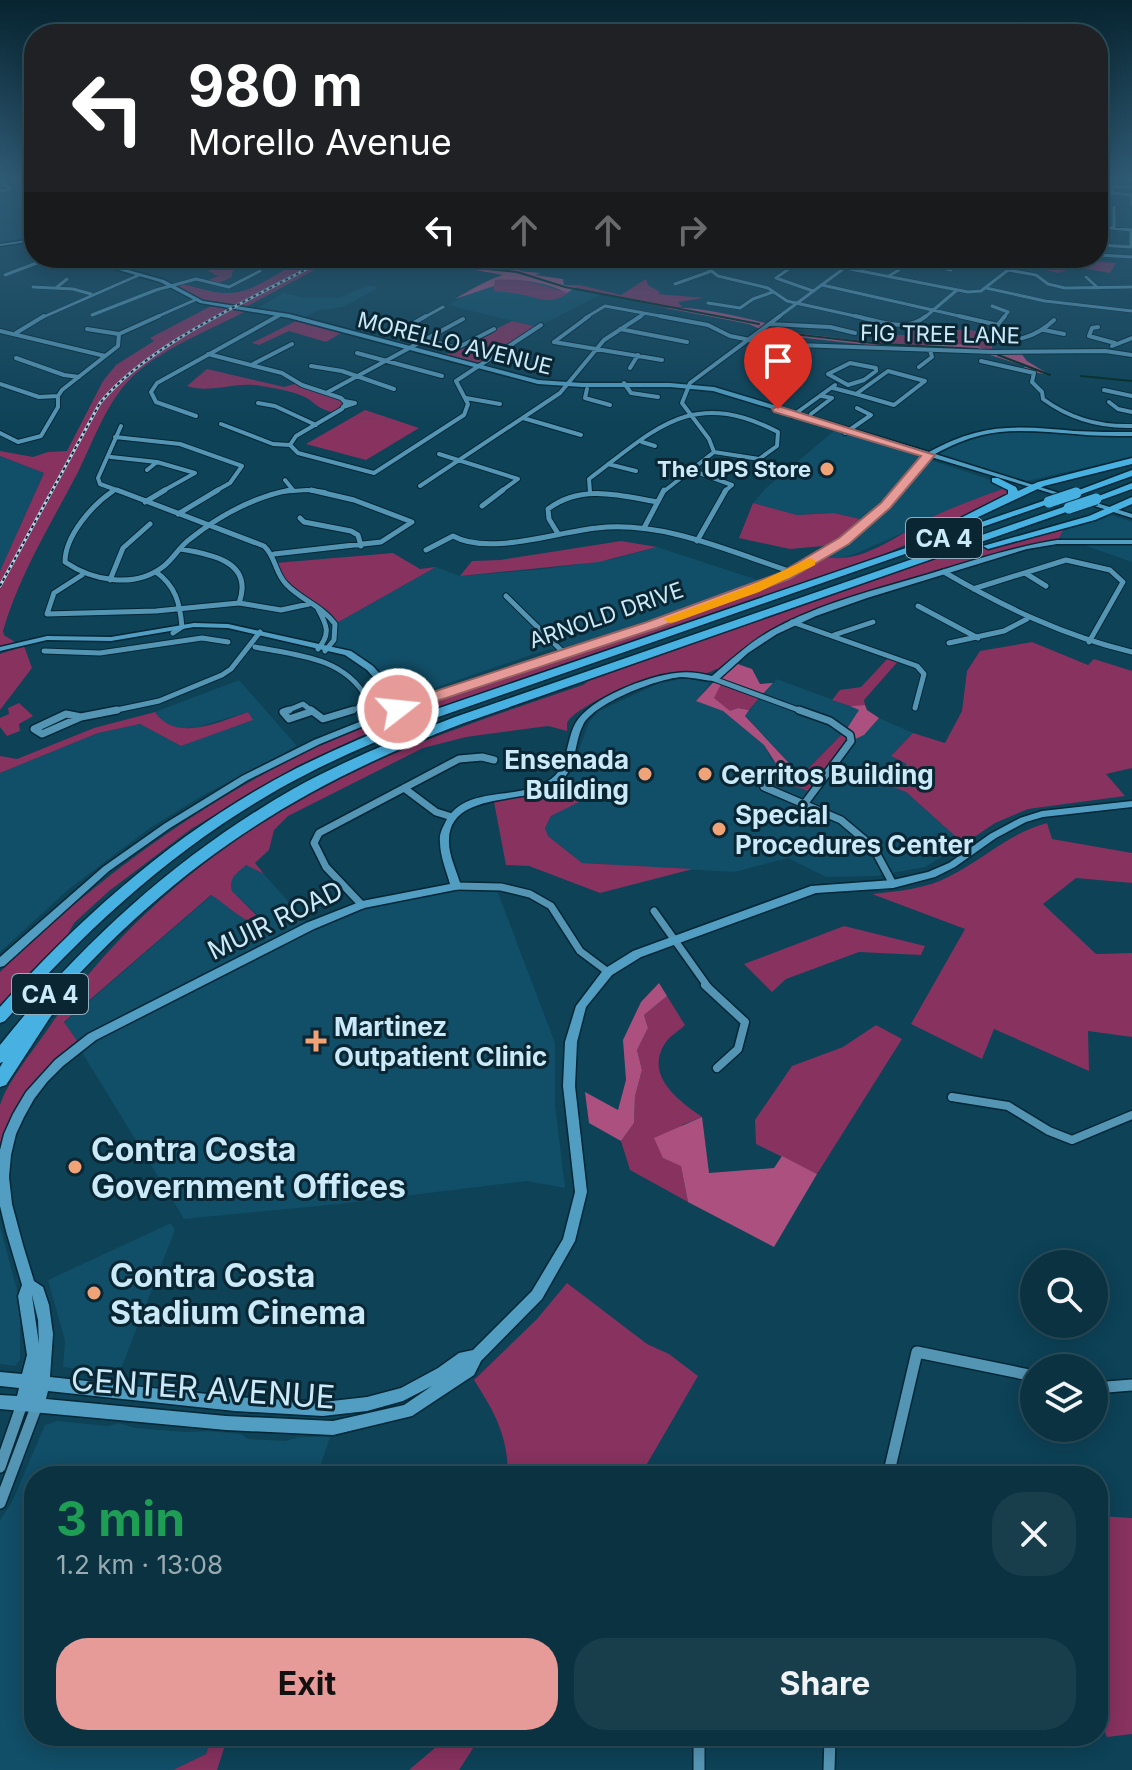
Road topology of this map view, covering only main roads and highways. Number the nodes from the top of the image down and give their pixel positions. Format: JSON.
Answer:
{"nodes":[{"id":1,"x":1132,"y":461,"type":"edge"},
{"id":2,"x":1132,"y":473,"type":"edge"},
{"id":3,"x":995,"y":480,"type":"road end"},
{"id":4,"x":1132,"y":486,"type":"edge"},
{"id":5,"x":1005,"y":501,"type":"junction"},
{"id":6,"x":1132,"y":502,"type":"edge"},
{"id":7,"x":1132,"y":518,"type":"edge"},
{"id":8,"x":890,"y":571,"type":"junction"},
{"id":9,"x":839,"y":574,"type":"junction"},
{"id":10,"x":105,"y":935,"type":"junction"},
{"id":11,"x":2,"y":1014,"type":"edge"},
{"id":12,"x":0,"y":1057,"type":"edge"},
{"id":13,"x":0,"y":1080,"type":"edge"}],
"edges":[{"from":1,"to":5,"type":"highway"},
{"from":2,"to":9,"type":"highway","number":"CA 4","bridge":true},
{"from":3,"to":5,"type":"highway"},
{"from":4,"to":8,"type":"highway","number":"CA 4","bridge":true},
{"from":5,"to":9,"type":"highway"},
{"from":6,"to":7,"type":"highway"},
{"from":6,"to":8,"type":"highway"},
{"from":8,"to":10,"type":"highway","number":"CA 4"},
{"from":9,"to":11,"type":"highway","number":"CA 4"},
{"from":10,"to":12,"type":"highway","number":"CA 4"},
{"from":10,"to":13,"type":"highway"}]}
